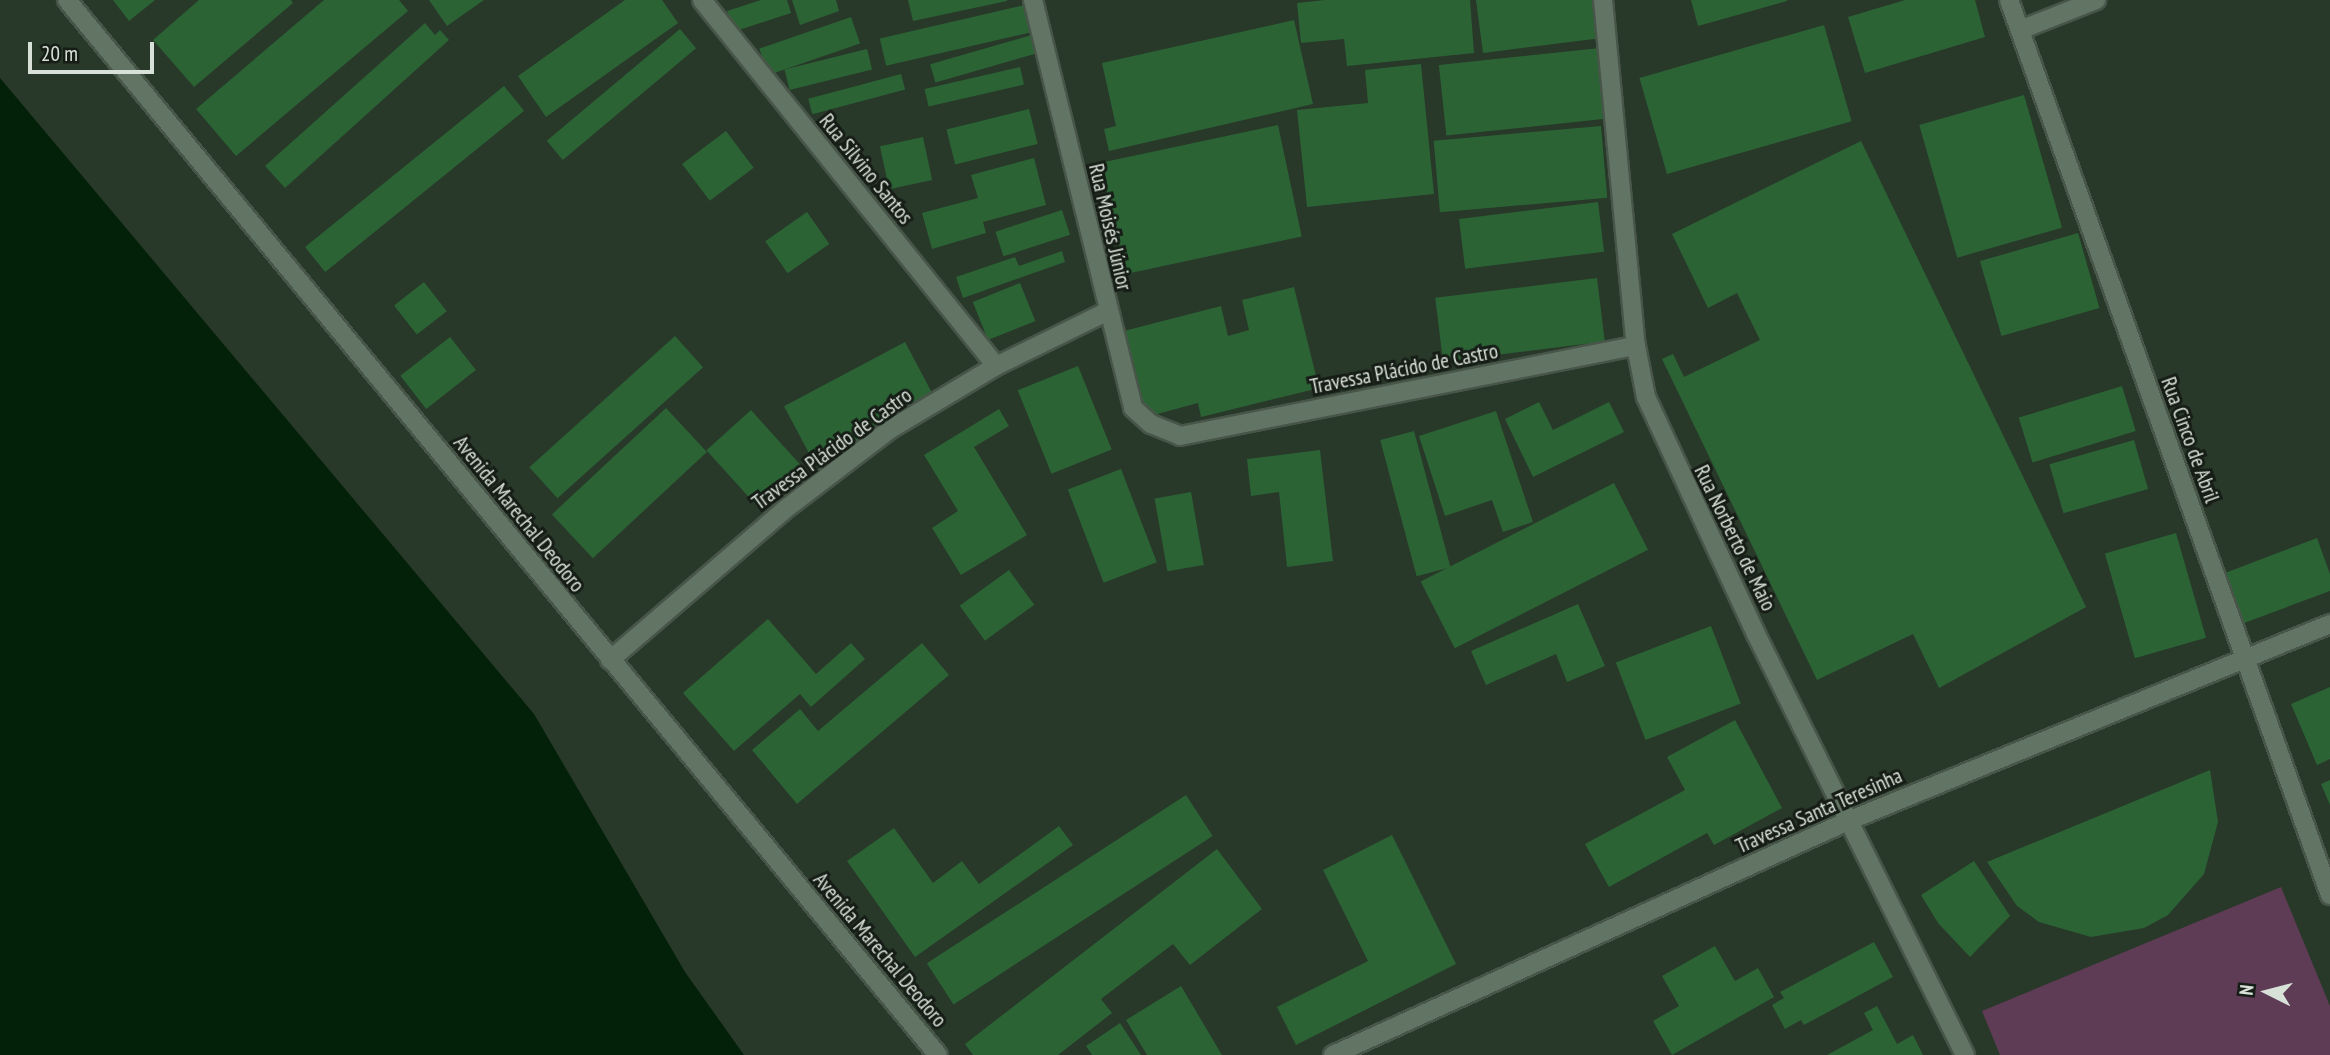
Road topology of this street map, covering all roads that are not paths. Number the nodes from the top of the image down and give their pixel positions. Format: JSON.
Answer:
{"nodes":[{"id":1,"x":67,"y":0,"type":"edge"},
{"id":2,"x":702,"y":0,"type":"edge"},
{"id":3,"x":1033,"y":0,"type":"edge"},
{"id":4,"x":1603,"y":0,"type":"edge"},
{"id":5,"x":2009,"y":0,"type":"edge"},
{"id":6,"x":2096,"y":0,"type":"edge"},
{"id":7,"x":2020,"y":30,"type":"junction"},
{"id":8,"x":1106,"y":312,"type":"junction"},
{"id":9,"x":1636,"y":346,"type":"junction"},
{"id":10,"x":996,"y":366,"type":"junction"},
{"id":11,"x":1180,"y":436,"type":"joint"},
{"id":12,"x":2330,"y":624,"type":"edge"},
{"id":13,"x":610,"y":660,"type":"junction"},
{"id":14,"x":2244,"y":661,"type":"junction"},
{"id":15,"x":1848,"y":821,"type":"junction"},
{"id":16,"x":2330,"y":895,"type":"edge"},
{"id":17,"x":938,"y":1055,"type":"edge"},
{"id":18,"x":1333,"y":1055,"type":"edge"},
{"id":19,"x":1965,"y":1055,"type":"edge"}],
"edges":[{"from":1,"to":13,"type":"street","name":"Avenida Marechal Deodoro"},
{"from":2,"to":10,"type":"street","name":"Rua Silvino Santos"},
{"from":3,"to":8,"type":"street","name":"Rua Moisés Júnior"},
{"from":4,"to":9,"type":"street","name":"Rua Norberto de Maio"},
{"from":5,"to":7,"type":"street","name":"Rua Cinco de Abril"},
{"from":6,"to":7,"type":"street"},
{"from":7,"to":14,"type":"street","name":"Rua Cinco de Abril"},
{"from":8,"to":10,"type":"street","name":"Travessa Plácido de Castro"},
{"from":8,"to":11,"type":"street","name":"Rua Moisés Júnior"},
{"from":9,"to":11,"type":"street","name":"Travessa Plácido de Castro"},
{"from":9,"to":15,"type":"street","name":"Rua Norberto de Maio"},
{"from":10,"to":13,"type":"street","name":"Travessa Plácido de Castro"},
{"from":12,"to":14,"type":"street","name":"Travessa Santa Teresinha"},
{"from":13,"to":17,"type":"street","name":"Avenida Marechal Deodoro"},
{"from":14,"to":15,"type":"street","name":"Travessa Santa Teresinha"},
{"from":14,"to":16,"type":"street","name":"Rua Cinco de Abril"},
{"from":15,"to":18,"type":"street","name":"Travessa Santa Teresinha"},
{"from":15,"to":19,"type":"street","name":"Rua Norberto de Maio"}]}
